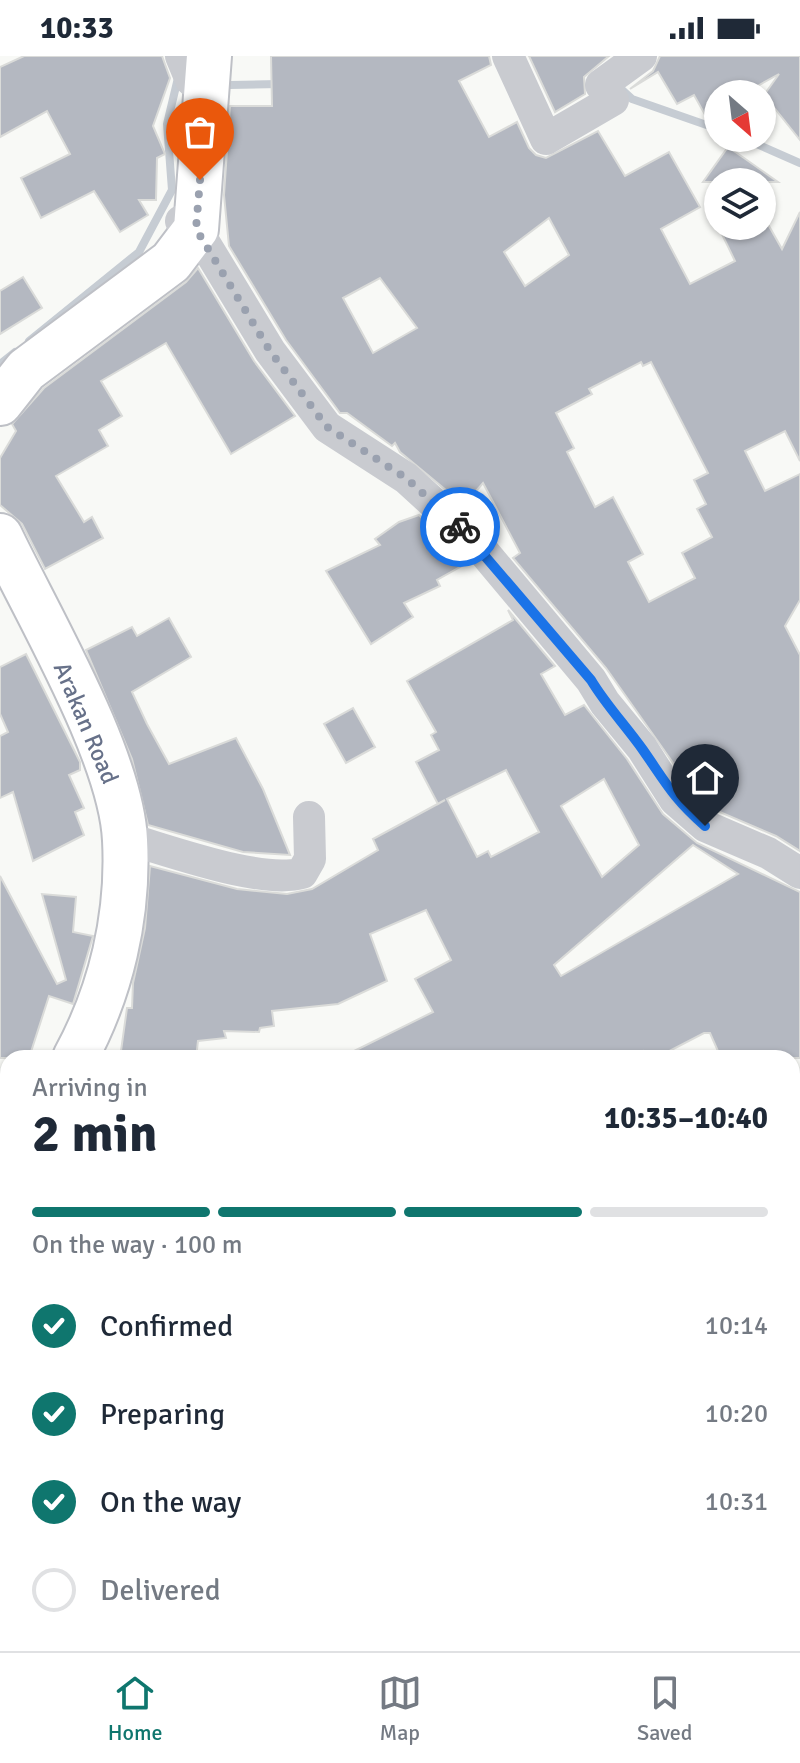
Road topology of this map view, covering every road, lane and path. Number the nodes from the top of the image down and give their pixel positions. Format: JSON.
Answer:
{"nodes":[{"id":1,"x":508,"y":56,"type":"edge"},
{"id":2,"x":193,"y":63,"type":"edge"},
{"id":3,"x":622,"y":69,"type":"edge"},
{"id":4,"x":187,"y":224,"type":"junction"},
{"id":5,"x":0,"y":370,"type":"edge"},
{"id":6,"x":0,"y":403,"type":"edge"},
{"id":7,"x":0,"y":536,"type":"edge"},
{"id":8,"x":0,"y":563,"type":"edge"},
{"id":9,"x":309,"y":817,"type":"dead end"},
{"id":10,"x":125,"y":838,"type":"junction"},
{"id":11,"x":800,"y":873,"type":"edge"},
{"id":12,"x":65,"y":1050,"type":"edge"},
{"id":13,"x":79,"y":1050,"type":"edge"}],
"edges":[{"from":1,"to":3,"type":"street"},
{"from":2,"to":4,"type":"main road"},
{"from":4,"to":5,"type":"main road"},
{"from":4,"to":6,"type":"main road"},
{"from":4,"to":11,"type":"street"},
{"from":7,"to":10,"type":"main road","name":"Arakan Road"},
{"from":8,"to":12,"type":"main road","name":"Arakan Road"},
{"from":9,"to":10,"type":"street"},
{"from":10,"to":13,"type":"main road","name":"Arakan Road"}]}
